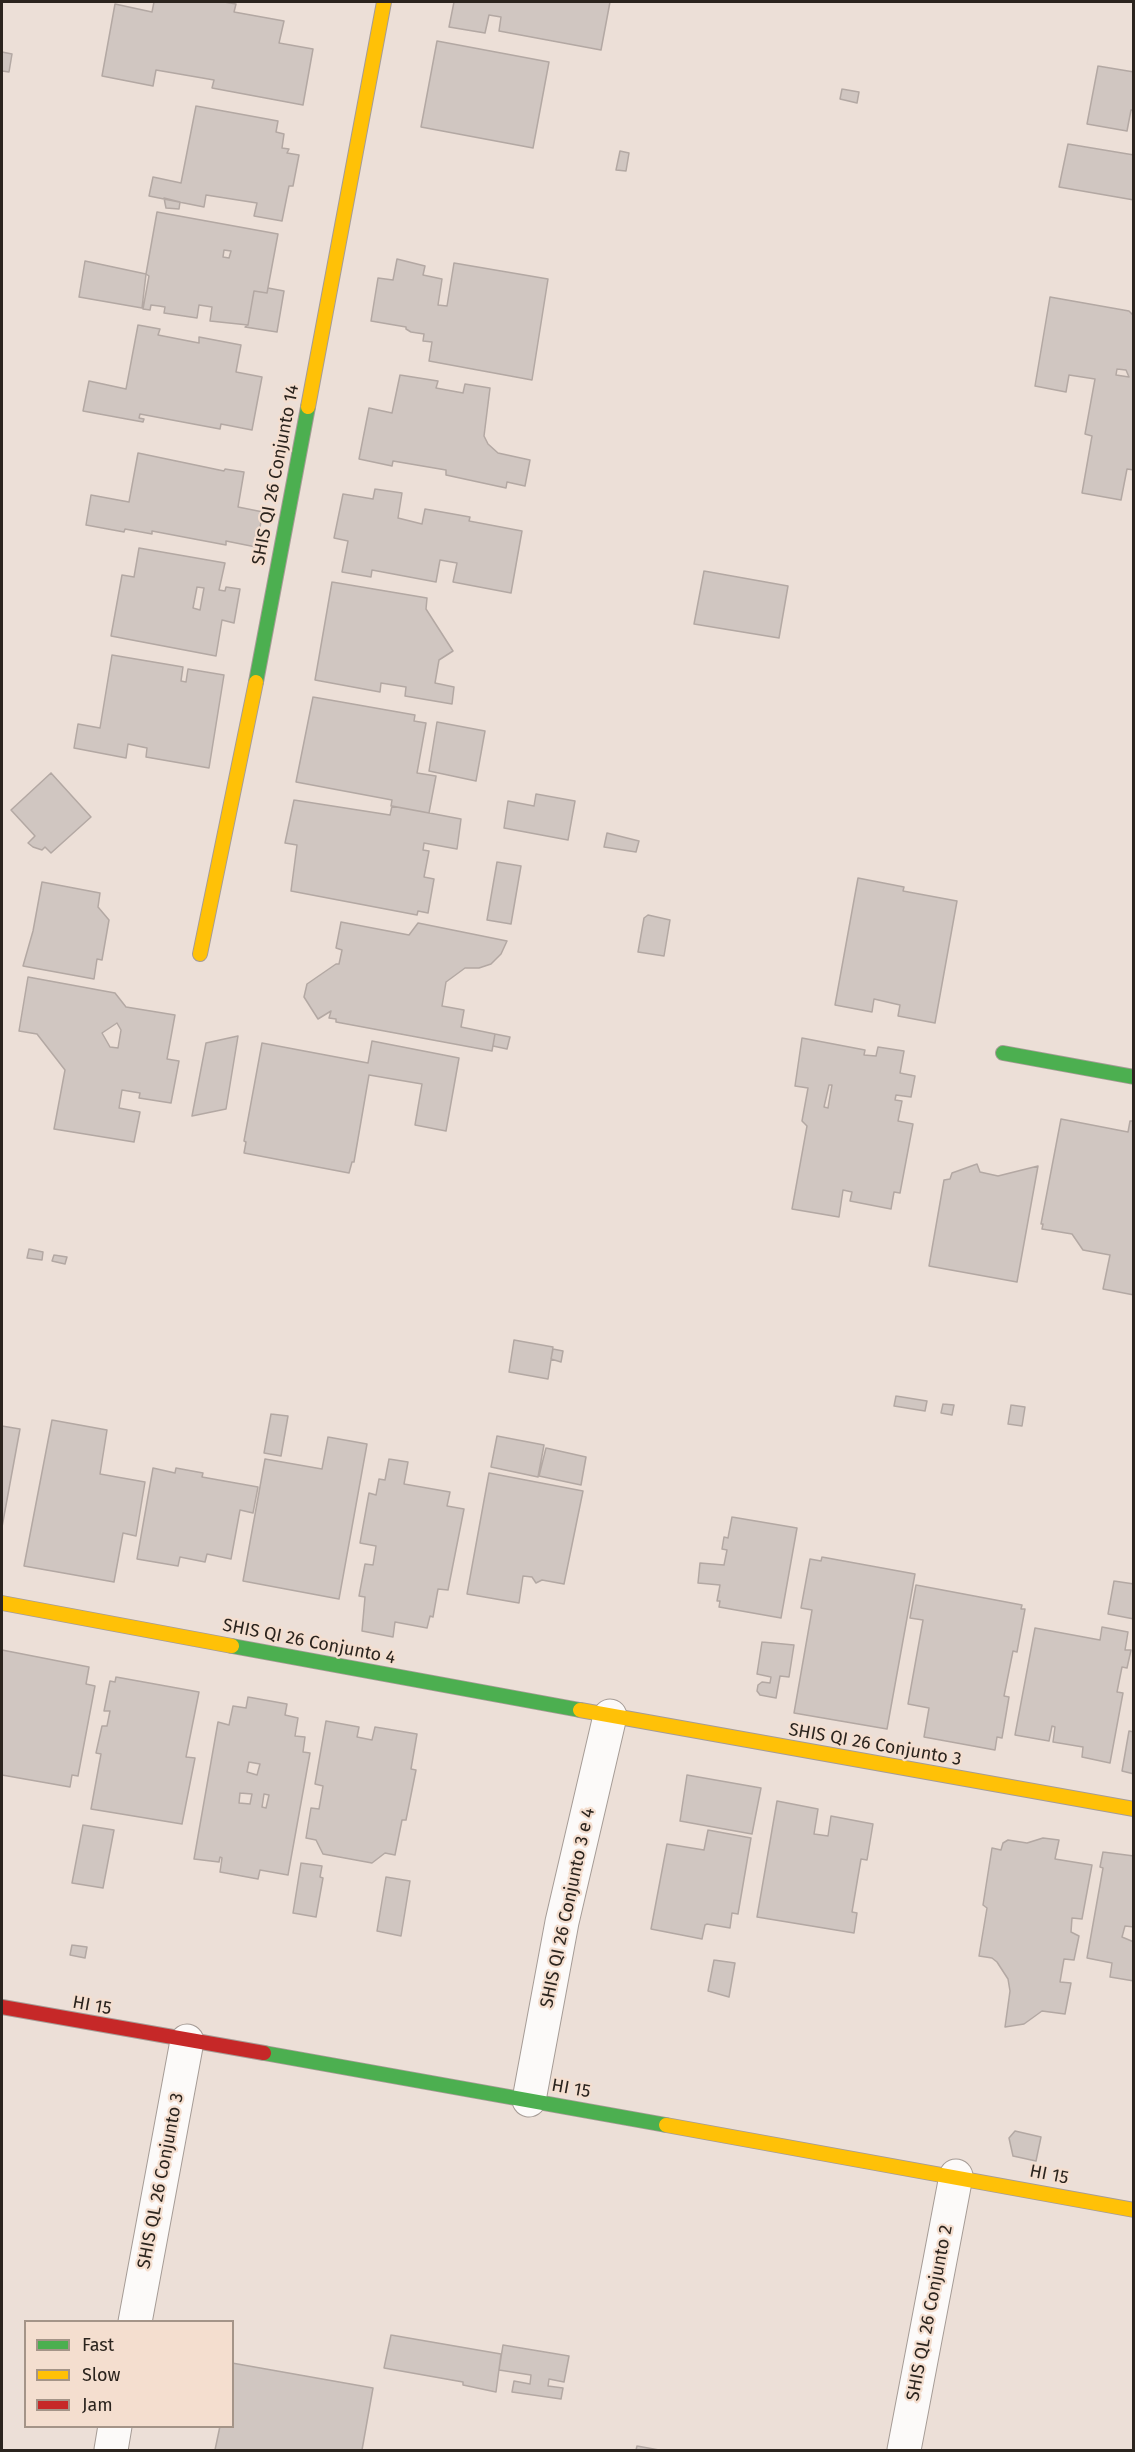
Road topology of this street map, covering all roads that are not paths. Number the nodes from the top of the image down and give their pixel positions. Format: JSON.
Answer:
{"nodes":[{"id":1,"x":384,"y":2,"type":"edge"},
{"id":2,"x":200,"y":954,"type":"dead end"},
{"id":3,"x":1003,"y":1053,"type":"dead end"},
{"id":4,"x":1134,"y":1077,"type":"edge"},
{"id":5,"x":2,"y":1603,"type":"edge"},
{"id":6,"x":610,"y":1716,"type":"junction"},
{"id":7,"x":1134,"y":1809,"type":"edge"},
{"id":8,"x":2,"y":2007,"type":"edge"},
{"id":9,"x":187,"y":2042,"type":"junction"},
{"id":10,"x":529,"y":2100,"type":"junction"},
{"id":11,"x":956,"y":2176,"type":"junction"},
{"id":12,"x":1134,"y":2210,"type":"edge"},
{"id":13,"x":135,"y":2320,"type":"edge"},
{"id":14,"x":116,"y":2428,"type":"edge"},
{"id":15,"x":111,"y":2451,"type":"edge"},
{"id":16,"x":904,"y":2451,"type":"edge"}],
"edges":[{"from":1,"to":2,"type":"street","name":"SHIS QI 26 Conjunto 14"},
{"from":3,"to":4,"type":"street"},
{"from":5,"to":6,"type":"street","name":"SHIS QI 26 Conjunto 4"},
{"from":6,"to":7,"type":"street","name":"SHIS QI 26 Conjunto 3"},
{"from":6,"to":10,"type":"street","name":"SHIS QI 26 Conjunto 3 e 4"},
{"from":8,"to":9,"type":"street","name":"HI 15"},
{"from":9,"to":10,"type":"street","name":"HI 15"},
{"from":9,"to":13,"type":"street","name":"SHIS QL 26 Conjunto 3"},
{"from":10,"to":11,"type":"street","name":"HI 15"},
{"from":11,"to":12,"type":"street","name":"HI 15"},
{"from":11,"to":16,"type":"street","name":"SHIS QL 26 Conjunto 2"},
{"from":14,"to":15,"type":"street"}]}
